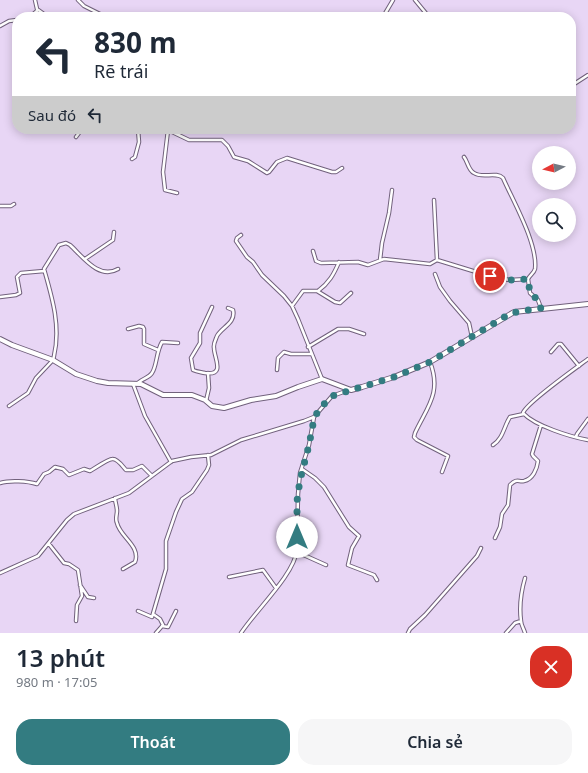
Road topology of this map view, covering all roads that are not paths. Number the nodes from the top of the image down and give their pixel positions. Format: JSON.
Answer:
{"nodes":[{"id":1,"x":35,"y":0,"type":"edge"},
{"id":2,"x":78,"y":0,"type":"edge"},
{"id":3,"x":393,"y":0,"type":"edge"},
{"id":4,"x":415,"y":0,"type":"edge"},
{"id":5,"x":38,"y":10,"type":"junction"},
{"id":6,"x":36,"y":12,"type":"edge"},
{"id":7,"x":41,"y":12,"type":"edge"},
{"id":8,"x":96,"y":12,"type":"edge"},
{"id":9,"x":386,"y":12,"type":"edge"},
{"id":10,"x":425,"y":12,"type":"edge"},
{"id":11,"x":12,"y":21,"type":"edge"},
{"id":12,"x":0,"y":26,"type":"edge"},
{"id":13,"x":588,"y":75,"type":"edge"},
{"id":14,"x":576,"y":83,"type":"edge"},
{"id":15,"x":78,"y":134,"type":"edge"},
{"id":16,"x":138,"y":134,"type":"edge"},
{"id":17,"x":167,"y":134,"type":"edge"},
{"id":18,"x":177,"y":134,"type":"edge"},
{"id":19,"x":76,"y":137,"type":"dead end"},
{"id":20,"x":464,"y":157,"type":"dead end"},
{"id":21,"x":132,"y":159,"type":"dead end"},
{"id":22,"x":342,"y":168,"type":"dead end"},
{"id":23,"x":392,"y":190,"type":"dead end"},
{"id":24,"x":177,"y":192,"type":"dead end"},
{"id":25,"x":434,"y":200,"type":"dead end"},
{"id":26,"x":14,"y":204,"type":"dead end"},
{"id":27,"x":0,"y":206,"type":"edge"},
{"id":28,"x":114,"y":232,"type":"dead end"},
{"id":29,"x":241,"y":235,"type":"dead end"},
{"id":30,"x":313,"y":251,"type":"dead end"},
{"id":31,"x":85,"y":259,"type":"junction"},
{"id":32,"x":380,"y":260,"type":"junction"},
{"id":33,"x":437,"y":260,"type":"junction"},
{"id":34,"x":339,"y":262,"type":"junction"},
{"id":35,"x":118,"y":269,"type":"dead end"},
{"id":36,"x":44,"y":271,"type":"junction"},
{"id":37,"x":435,"y":274,"type":"dead end"},
{"id":38,"x":528,"y":279,"type":"junction"},
{"id":39,"x":318,"y":291,"type":"junction"},
{"id":40,"x":352,"y":293,"type":"dead end"},
{"id":41,"x":0,"y":297,"type":"edge"},
{"id":42,"x":588,"y":304,"type":"edge"},
{"id":43,"x":292,"y":306,"type":"junction"},
{"id":44,"x":212,"y":307,"type":"dead end"},
{"id":45,"x":228,"y":308,"type":"dead end"},
{"id":46,"x":541,"y":308,"type":"junction"},
{"id":47,"x":128,"y":329,"type":"dead end"},
{"id":48,"x":364,"y":334,"type":"dead end"},
{"id":49,"x":472,"y":338,"type":"junction"},
{"id":50,"x":0,"y":339,"type":"edge"},
{"id":51,"x":178,"y":343,"type":"dead end"},
{"id":52,"x":308,"y":347,"type":"junction"},
{"id":53,"x":158,"y":350,"type":"junction"},
{"id":54,"x":552,"y":352,"type":"dead end"},
{"id":55,"x":311,"y":354,"type":"junction"},
{"id":56,"x":588,"y":359,"type":"edge"},
{"id":57,"x":53,"y":360,"type":"junction"},
{"id":58,"x":430,"y":362,"type":"junction"},
{"id":59,"x":579,"y":366,"type":"junction"},
{"id":60,"x":277,"y":370,"type":"dead end"},
{"id":61,"x":208,"y":373,"type":"junction"},
{"id":62,"x":322,"y":379,"type":"junction"},
{"id":63,"x":134,"y":384,"type":"junction"},
{"id":64,"x":351,"y":390,"type":"junction"},
{"id":65,"x":206,"y":401,"type":"junction"},
{"id":66,"x":9,"y":406,"type":"dead end"},
{"id":67,"x":524,"y":414,"type":"junction"},
{"id":68,"x":314,"y":417,"type":"junction"},
{"id":69,"x":588,"y":419,"type":"edge"},
{"id":70,"x":541,"y":426,"type":"junction"},
{"id":71,"x":576,"y":437,"type":"junction"},
{"id":72,"x":588,"y":440,"type":"edge"},
{"id":73,"x":493,"y":445,"type":"dead end"},
{"id":74,"x":208,"y":455,"type":"junction"},
{"id":75,"x":170,"y":462,"type":"junction"},
{"id":76,"x":302,"y":469,"type":"junction"},
{"id":77,"x":442,"y":472,"type":"dead end"},
{"id":78,"x":152,"y":476,"type":"junction"},
{"id":79,"x":0,"y":483,"type":"edge"},
{"id":80,"x":115,"y":498,"type":"junction"},
{"id":81,"x":495,"y":538,"type":"dead end"},
{"id":82,"x":49,"y":544,"type":"junction"},
{"id":83,"x":481,"y":548,"type":"dead end"},
{"id":84,"x":297,"y":552,"type":"junction"},
{"id":85,"x":326,"y":565,"type":"dead end"},
{"id":86,"x":123,"y":569,"type":"dead end"},
{"id":87,"x":0,"y":573,"type":"edge"},
{"id":88,"x":229,"y":577,"type":"dead end"},
{"id":89,"x":525,"y":578,"type":"dead end"},
{"id":90,"x":377,"y":580,"type":"dead end"},
{"id":91,"x":80,"y":585,"type":"junction"},
{"id":92,"x":276,"y":588,"type":"junction"},
{"id":93,"x":94,"y":598,"type":"dead end"},
{"id":94,"x":138,"y":611,"type":"dead end"},
{"id":95,"x":176,"y":612,"type":"dead end"},
{"id":96,"x":153,"y":614,"type":"junction"},
{"id":97,"x":521,"y":620,"type":"junction"},
{"id":98,"x":76,"y":621,"type":"dead end"},
{"id":99,"x":162,"y":626,"type":"junction"},
{"id":100,"x":156,"y":633,"type":"edge"},
{"id":101,"x":241,"y":633,"type":"edge"},
{"id":102,"x":408,"y":633,"type":"edge"},
{"id":103,"x":506,"y":633,"type":"edge"},
{"id":104,"x":525,"y":633,"type":"edge"}],
"edges":[{"from":1,"to":5,"type":"street"},
{"from":2,"to":8,"type":"street"},
{"from":3,"to":9,"type":"street"},
{"from":4,"to":10,"type":"street"},
{"from":5,"to":6,"type":"street"},
{"from":5,"to":7,"type":"street"},
{"from":11,"to":12,"type":"street"},
{"from":13,"to":14,"type":"street"},
{"from":15,"to":19,"type":"street"},
{"from":16,"to":21,"type":"street"},
{"from":17,"to":24,"type":"street"},
{"from":18,"to":22,"type":"street"},
{"from":20,"to":38,"type":"street"},
{"from":23,"to":32,"type":"street"},
{"from":25,"to":33,"type":"street"},
{"from":26,"to":27,"type":"street"},
{"from":28,"to":31,"type":"street"},
{"from":29,"to":43,"type":"street"},
{"from":30,"to":34,"type":"street"},
{"from":31,"to":35,"type":"street"},
{"from":31,"to":36,"type":"street"},
{"from":32,"to":33,"type":"street"},
{"from":32,"to":34,"type":"street"},
{"from":33,"to":38,"type":"street"},
{"from":34,"to":39,"type":"street"},
{"from":36,"to":41,"type":"street"},
{"from":36,"to":57,"type":"street"},
{"from":37,"to":49,"type":"street"},
{"from":38,"to":46,"type":"street"},
{"from":39,"to":40,"type":"street"},
{"from":39,"to":43,"type":"street"},
{"from":42,"to":46,"type":"street"},
{"from":43,"to":52,"type":"street"},
{"from":44,"to":61,"type":"street"},
{"from":45,"to":61,"type":"street"},
{"from":46,"to":49,"type":"street"},
{"from":47,"to":53,"type":"street"},
{"from":48,"to":52,"type":"street"},
{"from":49,"to":58,"type":"street"},
{"from":50,"to":57,"type":"street"},
{"from":51,"to":53,"type":"street"},
{"from":52,"to":55,"type":"street"},
{"from":53,"to":63,"type":"street"},
{"from":54,"to":59,"type":"street"},
{"from":55,"to":60,"type":"street"},
{"from":55,"to":62,"type":"street"},
{"from":56,"to":59,"type":"street"},
{"from":57,"to":63,"type":"street"},
{"from":57,"to":66,"type":"street"},
{"from":58,"to":64,"type":"street"},
{"from":58,"to":77,"type":"street"},
{"from":59,"to":67,"type":"street"},
{"from":61,"to":65,"type":"street"},
{"from":62,"to":64,"type":"street"},
{"from":62,"to":65,"type":"street"},
{"from":63,"to":65,"type":"street"},
{"from":63,"to":75,"type":"street"},
{"from":64,"to":68,"type":"street"},
{"from":67,"to":70,"type":"street"},
{"from":67,"to":73,"type":"street"},
{"from":68,"to":74,"type":"street"},
{"from":68,"to":76,"type":"street"},
{"from":69,"to":71,"type":"street"},
{"from":70,"to":71,"type":"street"},
{"from":70,"to":81,"type":"street"},
{"from":71,"to":72,"type":"street"},
{"from":74,"to":75,"type":"street"},
{"from":74,"to":96,"type":"street"},
{"from":75,"to":78,"type":"street"},
{"from":76,"to":84,"type":"street"},
{"from":76,"to":90,"type":"street"},
{"from":78,"to":79,"type":"street"},
{"from":78,"to":80,"type":"street"},
{"from":80,"to":82,"type":"street"},
{"from":80,"to":86,"type":"street"},
{"from":82,"to":87,"type":"street"},
{"from":82,"to":91,"type":"street"},
{"from":83,"to":102,"type":"street"},
{"from":84,"to":85,"type":"street"},
{"from":84,"to":92,"type":"street"},
{"from":88,"to":92,"type":"street"},
{"from":89,"to":97,"type":"street"},
{"from":91,"to":93,"type":"street"},
{"from":91,"to":98,"type":"street"},
{"from":92,"to":101,"type":"street"},
{"from":94,"to":96,"type":"street"},
{"from":95,"to":99,"type":"street"},
{"from":96,"to":99,"type":"street"},
{"from":97,"to":103,"type":"street"},
{"from":97,"to":104,"type":"street"},
{"from":99,"to":100,"type":"street"}]}
